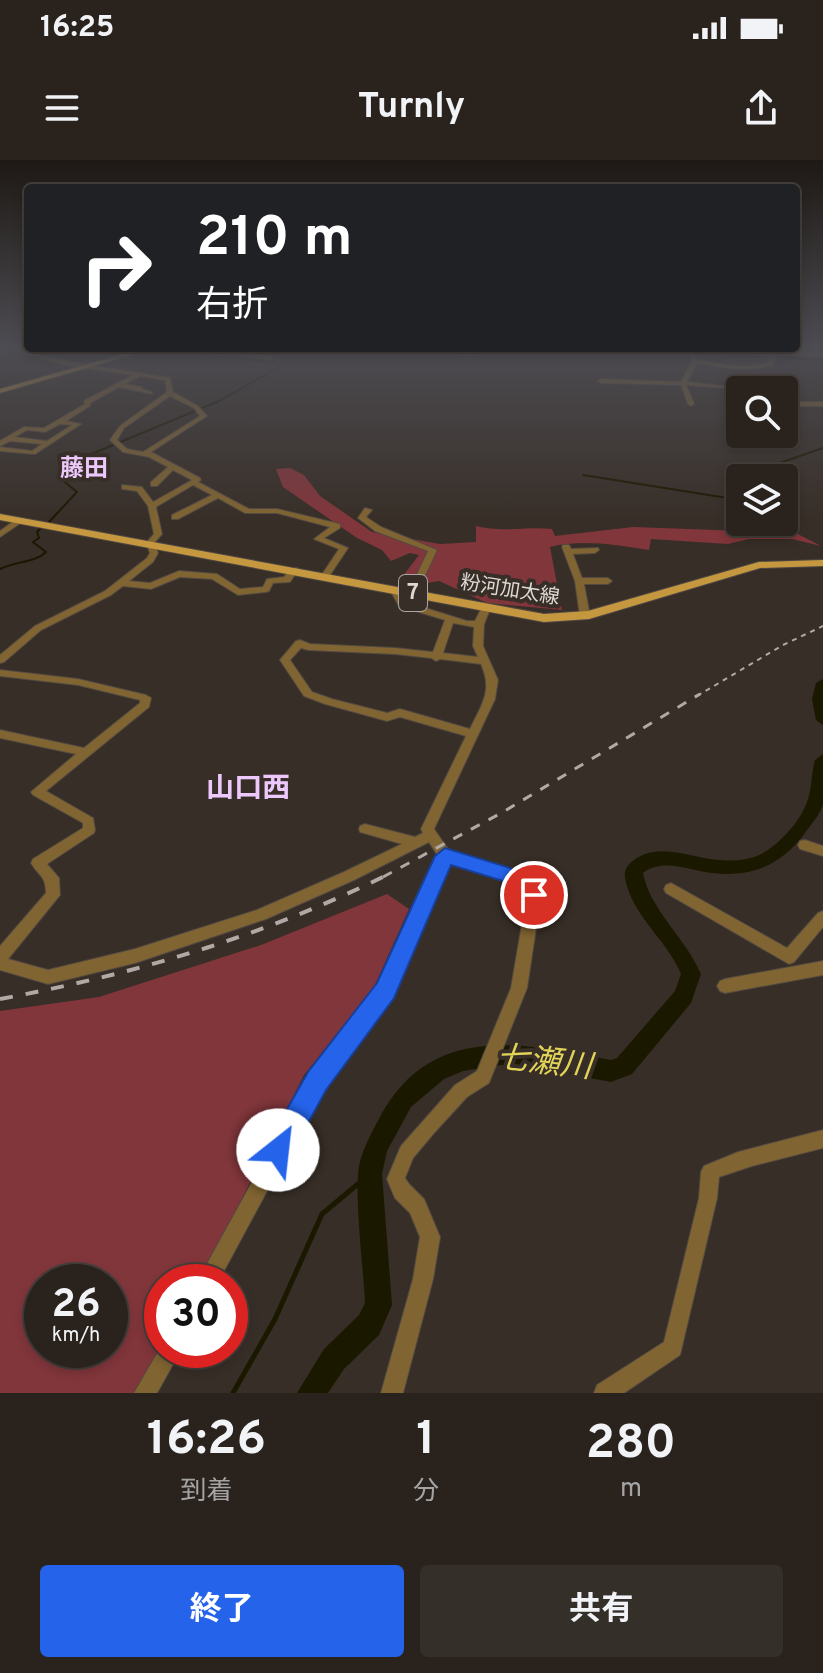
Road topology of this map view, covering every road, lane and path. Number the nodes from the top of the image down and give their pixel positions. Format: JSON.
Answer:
{"nodes":[{"id":1,"x":85,"y":407,"type":"edge"},
{"id":2,"x":151,"y":407,"type":"edge"},
{"id":3,"x":195,"y":407,"type":"edge"},
{"id":4,"x":60,"y":421,"type":"junction"},
{"id":5,"x":45,"y":430,"type":"junction"},
{"id":6,"x":64,"y":433,"type":"junction"},
{"id":7,"x":11,"y":439,"type":"junction"},
{"id":8,"x":48,"y":443,"type":"junction"},
{"id":9,"x":0,"y":447,"type":"edge"},
{"id":10,"x":10,"y":450,"type":"junction"},
{"id":11,"x":151,"y":455,"type":"junction"},
{"id":12,"x":0,"y":456,"type":"edge"},
{"id":13,"x":172,"y":467,"type":"junction"},
{"id":14,"x":154,"y":484,"type":"dead end"},
{"id":15,"x":196,"y":484,"type":"junction"},
{"id":16,"x":125,"y":487,"type":"dead end"},
{"id":17,"x":217,"y":496,"type":"junction"},
{"id":18,"x":152,"y":506,"type":"junction"},
{"id":19,"x":368,"y":510,"type":"dead end"},
{"id":20,"x":0,"y":517,"type":"edge"},
{"id":21,"x":175,"y":517,"type":"dead end"},
{"id":22,"x":21,"y":520,"type":"junction"},
{"id":23,"x":0,"y":535,"type":"edge"},
{"id":24,"x":150,"y":543,"type":"junction"},
{"id":25,"x":595,"y":550,"type":"dead end"},
{"id":26,"x":823,"y":563,"type":"edge"},
{"id":27,"x":294,"y":570,"type":"junction"},
{"id":28,"x":325,"y":576,"type":"junction"},
{"id":29,"x":579,"y":581,"type":"junction"},
{"id":30,"x":608,"y":581,"type":"dead end"},
{"id":31,"x":120,"y":583,"type":"junction"},
{"id":32,"x":395,"y":590,"type":"junction"},
{"id":33,"x":413,"y":593,"type":"junction"},
{"id":34,"x":486,"y":607,"type":"junction"},
{"id":35,"x":585,"y":616,"type":"junction"},
{"id":36,"x":450,"y":619,"type":"junction"},
{"id":37,"x":479,"y":624,"type":"junction"},
{"id":38,"x":436,"y":658,"type":"junction"},
{"id":39,"x":0,"y":660,"type":"edge"},
{"id":40,"x":482,"y":661,"type":"junction"},
{"id":41,"x":0,"y":673,"type":"edge"},
{"id":42,"x":0,"y":734,"type":"edge"},
{"id":43,"x":473,"y":734,"type":"junction"},
{"id":44,"x":85,"y":752,"type":"junction"},
{"id":45,"x":365,"y":829,"type":"dead end"},
{"id":46,"x":422,"y":839,"type":"junction"},
{"id":47,"x":805,"y":845,"type":"dead end"},
{"id":48,"x":823,"y":851,"type":"edge"},
{"id":49,"x":445,"y":856,"type":"junction"},
{"id":50,"x":671,"y":889,"type":"dead end"},
{"id":51,"x":823,"y":917,"type":"edge"},
{"id":52,"x":0,"y":960,"type":"edge"},
{"id":53,"x":823,"y":968,"type":"edge"},
{"id":54,"x":725,"y":986,"type":"dead end"},
{"id":55,"x":823,"y":1139,"type":"edge"},
{"id":56,"x":217,"y":1264,"type":"edge"},
{"id":57,"x":160,"y":1368,"type":"edge"},
{"id":58,"x":145,"y":1393,"type":"edge"},
{"id":59,"x":392,"y":1393,"type":"edge"},
{"id":60,"x":605,"y":1393,"type":"edge"}],
"edges":[{"from":1,"to":4,"type":"street"},
{"from":2,"to":11,"type":"street"},
{"from":3,"to":11,"type":"street"},
{"from":4,"to":5,"type":"street"},
{"from":4,"to":6,"type":"street"},
{"from":5,"to":6,"type":"street"},
{"from":5,"to":7,"type":"street"},
{"from":6,"to":8,"type":"street"},
{"from":7,"to":8,"type":"street"},
{"from":7,"to":9,"type":"street"},
{"from":8,"to":10,"type":"street"},
{"from":9,"to":10,"type":"street"},
{"from":10,"to":12,"type":"street"},
{"from":11,"to":13,"type":"street"},
{"from":13,"to":14,"type":"street"},
{"from":13,"to":15,"type":"street"},
{"from":15,"to":17,"type":"street"},
{"from":15,"to":18,"type":"street"},
{"from":16,"to":18,"type":"street"},
{"from":17,"to":21,"type":"street"},
{"from":17,"to":28,"type":"street"},
{"from":18,"to":24,"type":"street"},
{"from":19,"to":33,"type":"street"},
{"from":20,"to":22,"type":"main road","name":"粉河加太線","number":"7"},
{"from":22,"to":23,"type":"street"},
{"from":22,"to":24,"type":"main road","name":"粉河加太線","number":"7"},
{"from":24,"to":27,"type":"main road","name":"粉河加太線","number":"7"},
{"from":24,"to":31,"type":"street"},
{"from":25,"to":29,"type":"street"},
{"from":26,"to":35,"type":"main road","name":"粉河加太線","number":"7"},
{"from":27,"to":28,"type":"main road","name":"粉河加太線","number":"7"},
{"from":27,"to":31,"type":"street"},
{"from":28,"to":32,"type":"main road","name":"粉河加太線","number":"7"},
{"from":29,"to":30,"type":"street"},
{"from":29,"to":35,"type":"street"},
{"from":31,"to":39,"type":"street"},
{"from":32,"to":33,"type":"main road","name":"粉河加太線","number":"7"},
{"from":32,"to":36,"type":"street"},
{"from":33,"to":34,"type":"main road","name":"粉河加太線","number":"7"},
{"from":34,"to":35,"type":"main road","name":"粉河加太線","number":"7"},
{"from":34,"to":37,"type":"street"},
{"from":36,"to":37,"type":"street"},
{"from":36,"to":38,"type":"street"},
{"from":37,"to":40,"type":"street"},
{"from":38,"to":40,"type":"street"},
{"from":38,"to":43,"type":"street"},
{"from":40,"to":43,"type":"street"},
{"from":41,"to":44,"type":"street"},
{"from":42,"to":44,"type":"street"},
{"from":43,"to":46,"type":"street"},
{"from":44,"to":52,"type":"street"},
{"from":45,"to":46,"type":"street"},
{"from":46,"to":49,"type":"street"},
{"from":46,"to":52,"type":"street"},
{"from":47,"to":48,"type":"street"},
{"from":49,"to":56,"type":"street"},
{"from":49,"to":59,"type":"street"},
{"from":50,"to":51,"type":"street"},
{"from":53,"to":54,"type":"street"},
{"from":55,"to":60,"type":"street"},
{"from":57,"to":58,"type":"street"}]}
